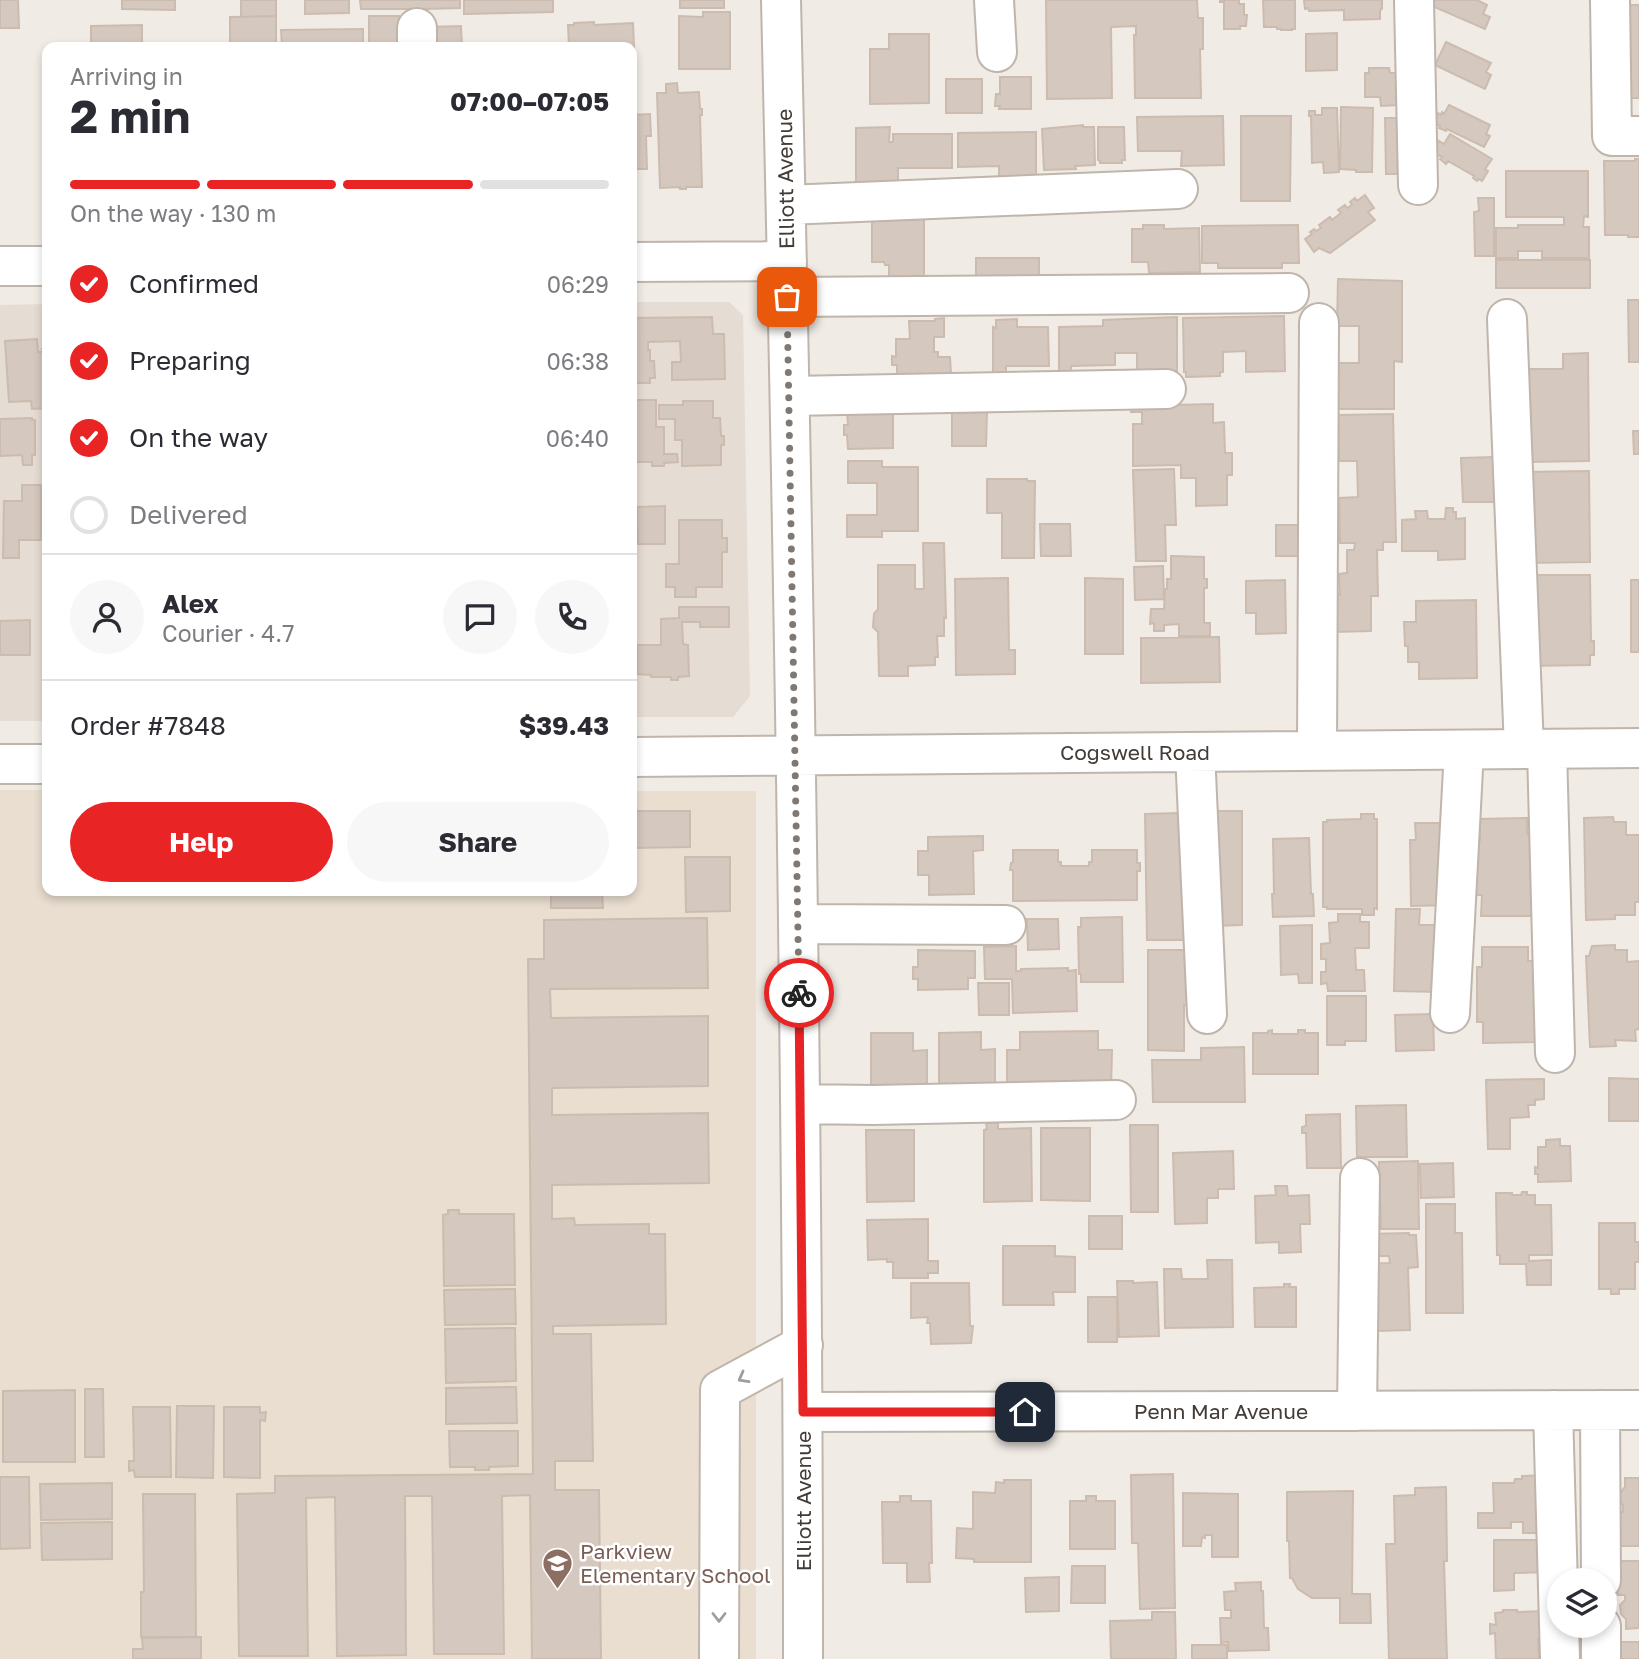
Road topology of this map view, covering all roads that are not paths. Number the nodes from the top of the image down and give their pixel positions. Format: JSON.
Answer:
{"nodes":[{"id":1,"x":781,"y":0,"type":"edge"},
{"id":2,"x":995,"y":0,"type":"edge"},
{"id":3,"x":1414,"y":0,"type":"edge"},
{"id":4,"x":1610,"y":0,"type":"edge"},
{"id":5,"x":997,"y":52,"type":"dead end"},
{"id":6,"x":1639,"y":136,"type":"edge"},
{"id":7,"x":1419,"y":185,"type":"dead end"},
{"id":8,"x":1178,"y":189,"type":"dead end"},
{"id":9,"x":786,"y":205,"type":"junction"},
{"id":10,"x":637,"y":263,"type":"edge"},
{"id":11,"x":0,"y":266,"type":"edge"},
{"id":12,"x":42,"y":266,"type":"edge"},
{"id":13,"x":787,"y":279,"type":"junction"},
{"id":14,"x":1289,"y":293,"type":"dead end"},
{"id":15,"x":1507,"y":320,"type":"dead end"},
{"id":16,"x":1319,"y":323,"type":"dead end"},
{"id":17,"x":1166,"y":389,"type":"dead end"},
{"id":18,"x":790,"y":396,"type":"junction"},
{"id":19,"x":1639,"y":748,"type":"edge"},
{"id":20,"x":1536,"y":749,"type":"junction"},
{"id":21,"x":1464,"y":750,"type":"junction"},
{"id":22,"x":1317,"y":751,"type":"junction"},
{"id":23,"x":1195,"y":752,"type":"junction"},
{"id":24,"x":796,"y":755,"type":"junction"},
{"id":25,"x":637,"y":757,"type":"edge"},
{"id":26,"x":0,"y":764,"type":"edge"},
{"id":27,"x":42,"y":764,"type":"edge"},
{"id":28,"x":798,"y":924,"type":"junction"},
{"id":29,"x":1006,"y":925,"type":"dead end"},
{"id":30,"x":1450,"y":1013,"type":"dead end"},
{"id":31,"x":1207,"y":1014,"type":"dead end"},
{"id":32,"x":1555,"y":1052,"type":"dead end"},
{"id":33,"x":1116,"y":1100,"type":"dead end"},
{"id":34,"x":800,"y":1104,"type":"junction"},
{"id":35,"x":1360,"y":1178,"type":"dead end"},
{"id":36,"x":803,"y":1345,"type":"junction"},
{"id":37,"x":1553,"y":1410,"type":"junction"},
{"id":38,"x":1600,"y":1410,"type":"junction"},
{"id":39,"x":1639,"y":1410,"type":"edge"},
{"id":40,"x":1357,"y":1411,"type":"junction"},
{"id":41,"x":803,"y":1412,"type":"junction"},
{"id":42,"x":1601,"y":1568,"type":"edge"},
{"id":43,"x":1601,"y":1638,"type":"edge"},
{"id":44,"x":719,"y":1659,"type":"edge"},
{"id":45,"x":803,"y":1659,"type":"edge"},
{"id":46,"x":1559,"y":1659,"type":"edge"},
{"id":47,"x":1601,"y":1659,"type":"edge"}],
"edges":[{"from":1,"to":9,"type":"street","name":"Elliott Avenue"},
{"from":2,"to":5,"type":"street"},
{"from":3,"to":7,"type":"street"},
{"from":4,"to":6,"type":"street"},
{"from":8,"to":9,"type":"street"},
{"from":9,"to":13,"type":"street","name":"Elliott Avenue"},
{"from":10,"to":13,"type":"street"},
{"from":11,"to":12,"type":"street"},
{"from":13,"to":14,"type":"street"},
{"from":13,"to":18,"type":"street","name":"Elliott Avenue"},
{"from":15,"to":20,"type":"street"},
{"from":16,"to":22,"type":"street"},
{"from":17,"to":18,"type":"street"},
{"from":18,"to":24,"type":"street","name":"Elliott Avenue"},
{"from":19,"to":20,"type":"street","name":"Cogswell Road"},
{"from":20,"to":21,"type":"street","name":"Cogswell Road"},
{"from":20,"to":32,"type":"street"},
{"from":21,"to":22,"type":"street","name":"Cogswell Road"},
{"from":21,"to":30,"type":"street"},
{"from":22,"to":23,"type":"street","name":"Cogswell Road"},
{"from":23,"to":24,"type":"street","name":"Cogswell Road"},
{"from":23,"to":31,"type":"street"},
{"from":24,"to":25,"type":"street","name":"Cogswell Road"},
{"from":24,"to":28,"type":"street","name":"Elliott Avenue"},
{"from":26,"to":27,"type":"street"},
{"from":28,"to":29,"type":"street"},
{"from":28,"to":34,"type":"street","name":"Elliott Avenue"},
{"from":33,"to":34,"type":"street"},
{"from":34,"to":36,"type":"street","name":"Elliott Avenue"},
{"from":35,"to":40,"type":"street"},
{"from":36,"to":41,"type":"street","name":"Elliott Avenue"},
{"from":36,"to":44,"type":"street","one_way":true},
{"from":37,"to":38,"type":"street","name":"Penn Mar Avenue"},
{"from":37,"to":40,"type":"street","name":"Penn Mar Avenue"},
{"from":37,"to":46,"type":"street"},
{"from":38,"to":39,"type":"street","name":"Penn Mar Avenue"},
{"from":38,"to":42,"type":"street"},
{"from":40,"to":41,"type":"street","name":"Penn Mar Avenue"},
{"from":41,"to":45,"type":"street","name":"Elliott Avenue"},
{"from":43,"to":47,"type":"street"}]}
